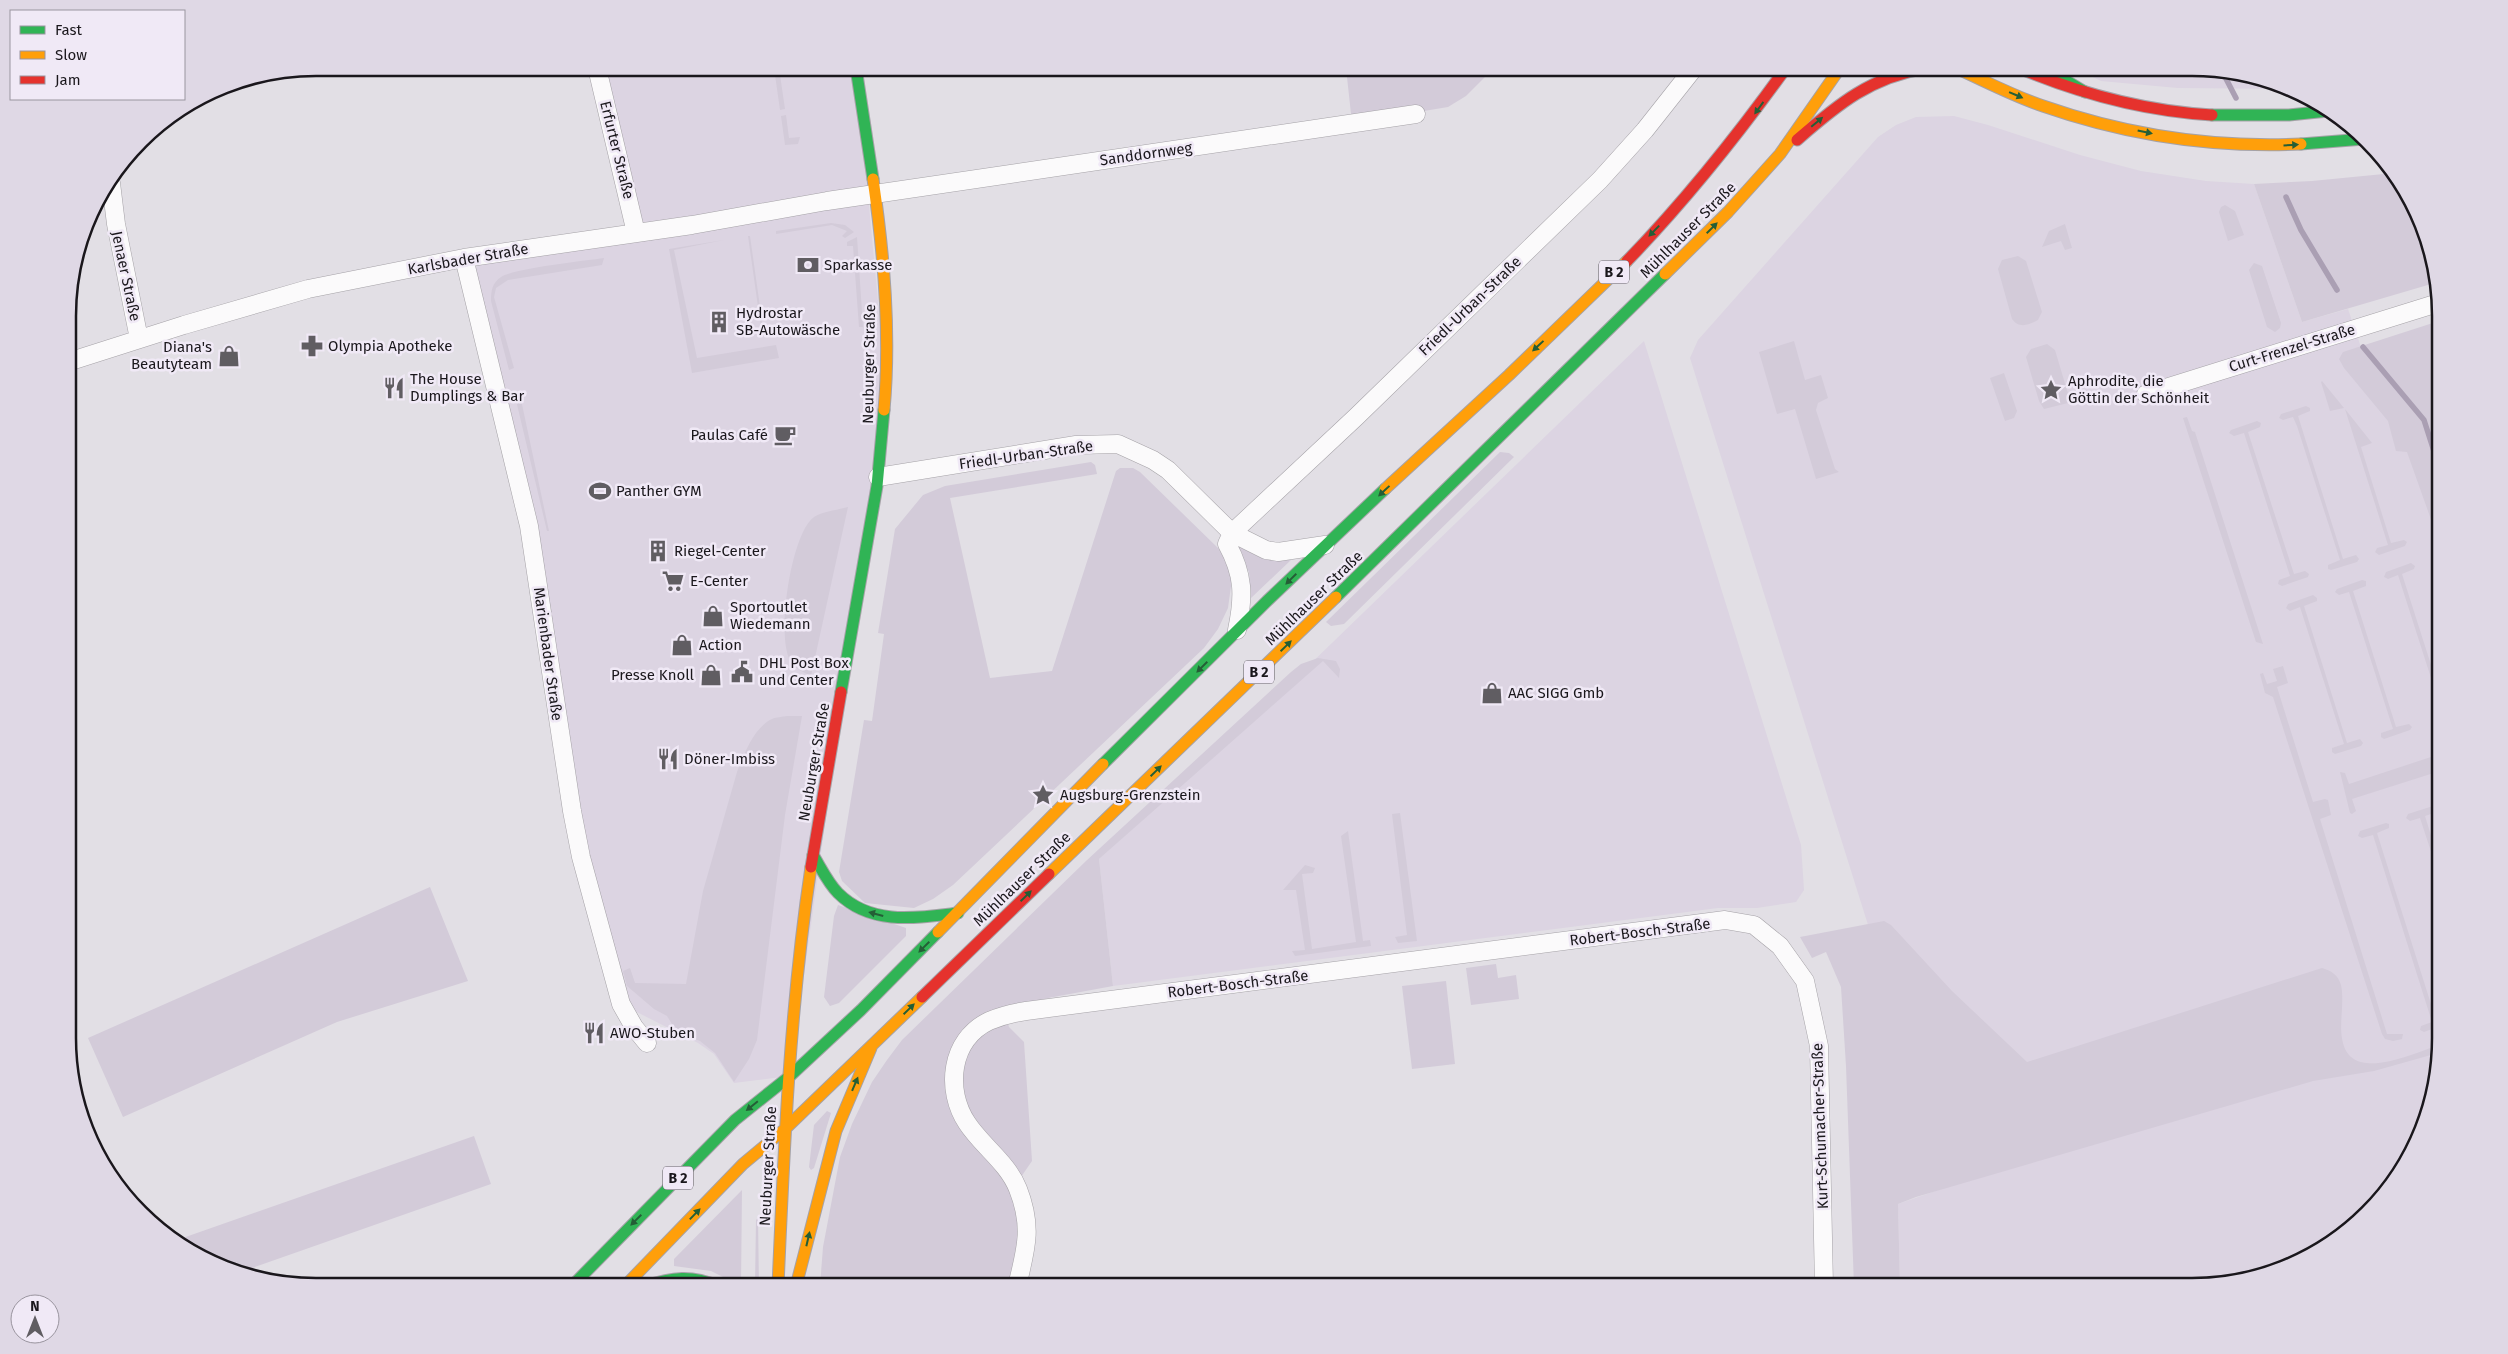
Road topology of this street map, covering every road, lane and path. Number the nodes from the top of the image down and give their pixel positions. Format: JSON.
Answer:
{"nodes":[{"id":1,"x":599,"y":76,"type":"edge"},
{"id":2,"x":857,"y":76,"type":"edge"},
{"id":3,"x":1688,"y":76,"type":"edge"},
{"id":4,"x":1780,"y":76,"type":"edge"},
{"id":5,"x":1834,"y":76,"type":"edge"},
{"id":6,"x":1886,"y":76,"type":"edge"},
{"id":7,"x":1974,"y":76,"type":"edge"},
{"id":8,"x":2041,"y":76,"type":"edge"},
{"id":9,"x":2058,"y":76,"type":"edge"},
{"id":10,"x":2085,"y":92,"type":"junction"},
{"id":11,"x":2318,"y":112,"type":"edge"},
{"id":12,"x":1416,"y":114,"type":"dead end"},
{"id":13,"x":2354,"y":140,"type":"edge"},
{"id":14,"x":1780,"y":154,"type":"junction"},
{"id":15,"x":112,"y":190,"type":"edge"},
{"id":16,"x":876,"y":194,"type":"junction"},
{"id":17,"x":636,"y":233,"type":"junction"},
{"id":18,"x":464,"y":258,"type":"junction"},
{"id":19,"x":2431,"y":304,"type":"edge"},
{"id":20,"x":139,"y":339,"type":"junction"},
{"id":21,"x":76,"y":359,"type":"edge"},
{"id":22,"x":2146,"y":394,"type":"dead end"},
{"id":23,"x":878,"y":477,"type":"junction"},
{"id":24,"x":1232,"y":532,"type":"junction"},
{"id":25,"x":1325,"y":545,"type":"junction"},
{"id":26,"x":1236,"y":633,"type":"junction"},
{"id":27,"x":813,"y":854,"type":"junction"},
{"id":28,"x":958,"y":913,"type":"junction"},
{"id":29,"x":1780,"y":946,"type":"joint"},
{"id":30,"x":874,"y":1042,"type":"junction"},
{"id":31,"x":647,"y":1043,"type":"dead end"},
{"id":32,"x":790,"y":1076,"type":"junction"},
{"id":33,"x":785,"y":1128,"type":"junction"},
{"id":34,"x":580,"y":1278,"type":"edge"},
{"id":35,"x":633,"y":1278,"type":"edge"},
{"id":36,"x":677,"y":1278,"type":"edge"},
{"id":37,"x":692,"y":1278,"type":"edge"},
{"id":38,"x":778,"y":1278,"type":"edge"},
{"id":39,"x":798,"y":1278,"type":"edge"},
{"id":40,"x":1018,"y":1278,"type":"edge"},
{"id":41,"x":1824,"y":1278,"type":"edge"}],
"edges":[{"from":1,"to":17,"type":"street","name":"Erfurter Straße"},
{"from":2,"to":16,"type":"main road","name":"Neuburger Straße"},
{"from":3,"to":24,"type":"street","name":"Friedl-Urban-Straße"},
{"from":4,"to":25,"type":"main road","name":"Mühlhauser Straße","number":"B 2","one_way":true},
{"from":5,"to":14,"type":"main road","name":"Mühlhauser Straße","number":"B 2"},
{"from":14,"to":6,"type":"main road","one_way":true},
{"from":7,"to":13,"type":"main road","one_way":true},
{"from":8,"to":10,"type":"main road"},
{"from":9,"to":10,"type":"main road"},
{"from":10,"to":11,"type":"main road"},
{"from":12,"to":16,"type":"street","name":"Sanddornweg"},
{"from":30,"to":14,"type":"main road","name":"Mühlhauser Straße","number":"B 2","one_way":true},
{"from":15,"to":20,"type":"street","name":"Jenaer Straße"},
{"from":16,"to":17,"type":"street","name":"Karlsbader Straße"},
{"from":16,"to":23,"type":"main road","name":"Neuburger Straße"},
{"from":17,"to":18,"type":"street","name":"Karlsbader Straße"},
{"from":18,"to":20,"type":"street","name":"Karlsbader Straße"},
{"from":18,"to":31,"type":"street","name":"Marienbader Straße"},
{"from":19,"to":22,"type":"street","name":"Curt-Frenzel-Straße"},
{"from":20,"to":21,"type":"street","name":"Karlsbader Straße"},
{"from":23,"to":24,"type":"street","name":"Friedl-Urban-Straße"},
{"from":23,"to":27,"type":"main road","name":"Neuburger Straße"},
{"from":24,"to":25,"type":"street","name":"Friedl-Urban-Straße"},
{"from":24,"to":26,"type":"street"},
{"from":25,"to":26,"type":"main road","name":"Mühlhauser Straße","number":"B 2","one_way":true},
{"from":26,"to":28,"type":"main road","name":"Mühlhauser Straße","number":"B 2","one_way":true},
{"from":28,"to":27,"type":"main road","one_way":true},
{"from":27,"to":32,"type":"main road","name":"Neuburger Straße"},
{"from":28,"to":32,"type":"main road","name":"Mühlhauser Straße","number":"B 2","one_way":true},
{"from":29,"to":40,"type":"street","name":"Robert-Bosch-Straße"},
{"from":29,"to":41,"type":"street","name":"Kurt-Schumacher-Straße"},
{"from":30,"to":33,"type":"main road","name":"Mühlhauser Straße","number":"B 2"},
{"from":39,"to":30,"type":"main road","one_way":true},
{"from":32,"to":33,"type":"main road","name":"Neuburger Straße"},
{"from":32,"to":34,"type":"main road","number":"B 2","one_way":true},
{"from":35,"to":33,"type":"main road","number":"B 2","one_way":true},
{"from":33,"to":38,"type":"main road","name":"Neuburger Straße"},
{"from":36,"to":37,"type":"main road"}]}
